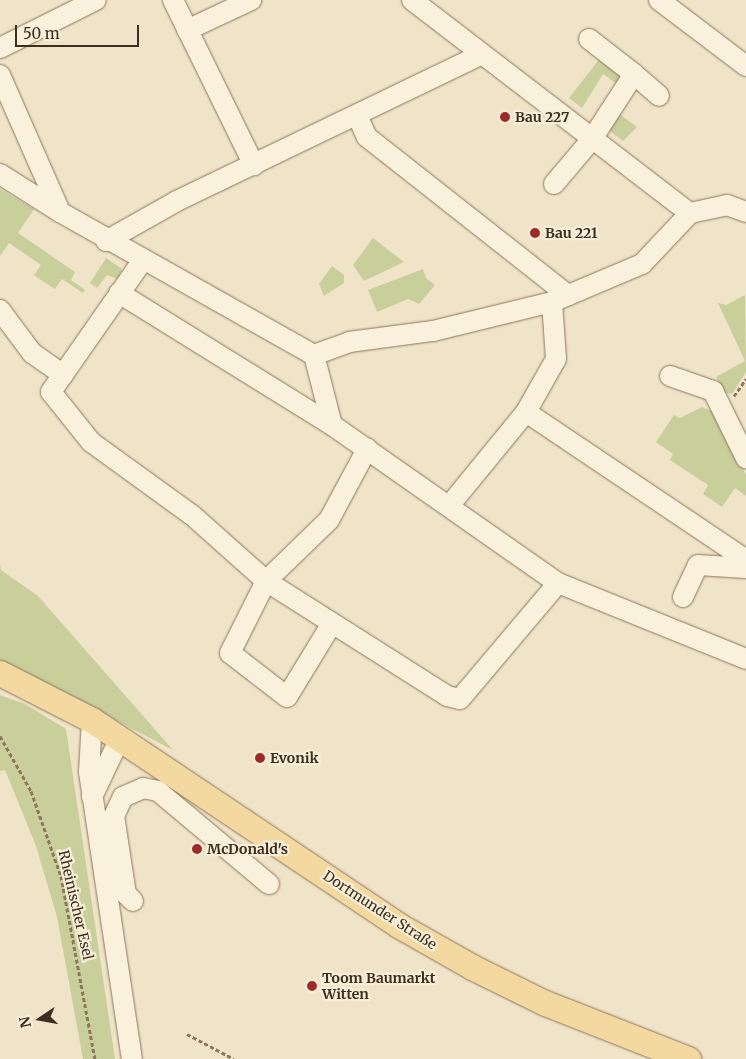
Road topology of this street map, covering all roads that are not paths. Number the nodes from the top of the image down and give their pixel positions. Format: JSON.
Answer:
{"nodes":[{"id":1,"x":96,"y":0,"type":"edge"},
{"id":2,"x":173,"y":0,"type":"edge"},
{"id":3,"x":251,"y":0,"type":"edge"},
{"id":4,"x":412,"y":0,"type":"edge"},
{"id":5,"x":659,"y":0,"type":"edge"},
{"id":6,"x":187,"y":30,"type":"junction"},
{"id":7,"x":589,"y":40,"type":"dead end"},
{"id":8,"x":0,"y":48,"type":"edge"},
{"id":9,"x":482,"y":55,"type":"junction"},
{"id":10,"x":746,"y":66,"type":"edge"},
{"id":11,"x":634,"y":74,"type":"junction"},
{"id":12,"x":0,"y":75,"type":"edge"},
{"id":13,"x":659,"y":96,"type":"dead end"},
{"id":14,"x":356,"y":115,"type":"junction"},
{"id":15,"x":592,"y":139,"type":"junction"},
{"id":16,"x":254,"y":165,"type":"junction"},
{"id":17,"x":0,"y":174,"type":"edge"},
{"id":18,"x":554,"y":184,"type":"dead end"},
{"id":19,"x":60,"y":212,"type":"junction"},
{"id":20,"x":746,"y":212,"type":"edge"},
{"id":21,"x":690,"y":213,"type":"junction"},
{"id":22,"x":106,"y":241,"type":"junction"},
{"id":23,"x":143,"y":260,"type":"junction"},
{"id":24,"x":119,"y":294,"type":"junction"},
{"id":25,"x":560,"y":299,"type":"junction"},
{"id":26,"x":0,"y":310,"type":"edge"},
{"id":27,"x":314,"y":355,"type":"junction"},
{"id":28,"x":63,"y":375,"type":"junction"},
{"id":29,"x":670,"y":376,"type":"dead end"},
{"id":30,"x":526,"y":412,"type":"junction"},
{"id":31,"x":332,"y":426,"type":"junction"},
{"id":32,"x":367,"y":449,"type":"junction"},
{"id":33,"x":746,"y":458,"type":"edge"},
{"id":34,"x":449,"y":506,"type":"junction"},
{"id":35,"x":746,"y":560,"type":"edge"},
{"id":36,"x":746,"y":568,"type":"edge"},
{"id":37,"x":266,"y":581,"type":"junction"},
{"id":38,"x":558,"y":583,"type":"junction"},
{"id":39,"x":683,"y":598,"type":"dead end"},
{"id":40,"x":331,"y":625,"type":"junction"},
{"id":41,"x":746,"y":659,"type":"edge"},
{"id":42,"x":0,"y":673,"type":"edge"},
{"id":43,"x":92,"y":720,"type":"junction"},
{"id":44,"x":120,"y":738,"type":"junction"},
{"id":45,"x":92,"y":797,"type":"junction"},
{"id":46,"x":269,"y":884,"type":"dead end"},
{"id":47,"x":133,"y":901,"type":"dead end"},
{"id":48,"x":132,"y":1059,"type":"edge"},
{"id":49,"x":688,"y":1059,"type":"edge"}],
"edges":[{"from":1,"to":8,"type":"street"},
{"from":2,"to":6,"type":"street"},
{"from":3,"to":6,"type":"street"},
{"from":4,"to":9,"type":"street"},
{"from":5,"to":10,"type":"street"},
{"from":6,"to":16,"type":"street"},
{"from":7,"to":11,"type":"street"},
{"from":9,"to":14,"type":"street"},
{"from":9,"to":15,"type":"street"},
{"from":11,"to":13,"type":"street"},
{"from":11,"to":15,"type":"street"},
{"from":12,"to":19,"type":"street"},
{"from":14,"to":16,"type":"street"},
{"from":14,"to":25,"type":"street"},
{"from":15,"to":18,"type":"street"},
{"from":15,"to":21,"type":"street"},
{"from":16,"to":22,"type":"street"},
{"from":17,"to":19,"type":"street"},
{"from":19,"to":22,"type":"street"},
{"from":20,"to":21,"type":"street"},
{"from":21,"to":25,"type":"street"},
{"from":22,"to":23,"type":"street"},
{"from":23,"to":24,"type":"street"},
{"from":23,"to":27,"type":"street"},
{"from":24,"to":28,"type":"street"},
{"from":24,"to":31,"type":"street"},
{"from":25,"to":27,"type":"street"},
{"from":25,"to":30,"type":"street"},
{"from":26,"to":28,"type":"street"},
{"from":27,"to":31,"type":"street"},
{"from":28,"to":37,"type":"street"},
{"from":29,"to":33,"type":"street"},
{"from":30,"to":34,"type":"street"},
{"from":30,"to":35,"type":"street"},
{"from":31,"to":32,"type":"street"},
{"from":32,"to":34,"type":"street"},
{"from":32,"to":37,"type":"street"},
{"from":34,"to":38,"type":"street"},
{"from":36,"to":39,"type":"street"},
{"from":37,"to":40,"type":"street"},
{"from":37,"to":40,"type":"street"},
{"from":38,"to":40,"type":"street"},
{"from":38,"to":41,"type":"street"},
{"from":42,"to":43,"type":"main road","name":"Dortmunder Straße"},
{"from":43,"to":44,"type":"main road","name":"Dortmunder Straße"},
{"from":43,"to":45,"type":"street"},
{"from":44,"to":45,"type":"street"},
{"from":44,"to":49,"type":"main road","name":"Dortmunder Straße"},
{"from":45,"to":48,"type":"street"},
{"from":46,"to":47,"type":"street"}]}
